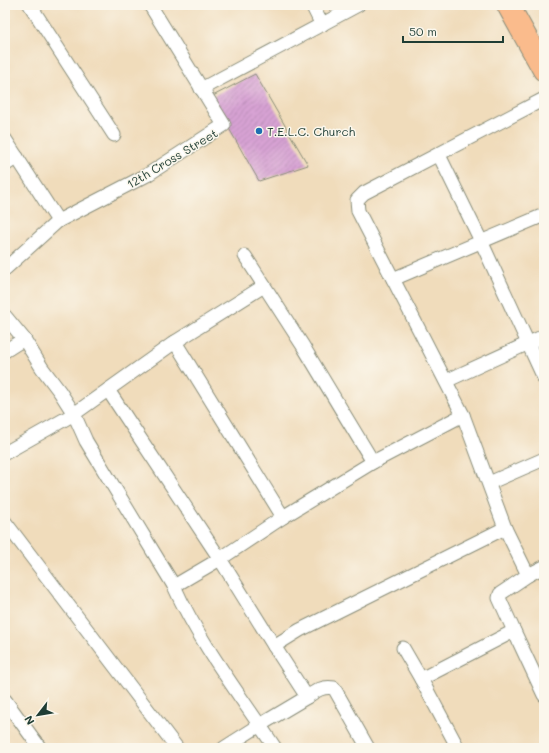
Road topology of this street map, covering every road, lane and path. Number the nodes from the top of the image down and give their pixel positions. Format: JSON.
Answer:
{"nodes":[{"id":1,"x":30,"y":5,"type":"edge"},
{"id":2,"x":150,"y":5,"type":"edge"},
{"id":3,"x":312,"y":5,"type":"edge"},
{"id":4,"x":358,"y":5,"type":"edge"},
{"id":5,"x":508,"y":5,"type":"edge"},
{"id":6,"x":522,"y":5,"type":"edge"},
{"id":7,"x":322,"y":25,"type":"junction"},
{"id":8,"x":544,"y":43,"type":"edge"},
{"id":9,"x":544,"y":70,"type":"edge"},
{"id":10,"x":202,"y":88,"type":"junction"},
{"id":11,"x":544,"y":100,"type":"edge"},
{"id":12,"x":114,"y":135,"type":"dead end"},
{"id":13,"x":5,"y":139,"type":"edge"},
{"id":14,"x":439,"y":155,"type":"junction"},
{"id":15,"x":17,"y":157,"type":"junction"},
{"id":16,"x":5,"y":165,"type":"edge"},
{"id":17,"x":544,"y":215,"type":"edge"},
{"id":18,"x":58,"y":221,"type":"junction"},
{"id":19,"x":481,"y":241,"type":"junction"},
{"id":20,"x":245,"y":256,"type":"dead end"},
{"id":21,"x":5,"y":269,"type":"edge"},
{"id":22,"x":393,"y":279,"type":"junction"},
{"id":23,"x":264,"y":286,"type":"junction"},
{"id":24,"x":5,"y":316,"type":"edge"},
{"id":25,"x":544,"y":336,"type":"edge"},
{"id":26,"x":24,"y":339,"type":"junction"},
{"id":27,"x":175,"y":342,"type":"junction"},
{"id":28,"x":528,"y":343,"type":"junction"},
{"id":29,"x":5,"y":351,"type":"edge"},
{"id":30,"x":544,"y":378,"type":"edge"},
{"id":31,"x":446,"y":381,"type":"junction"},
{"id":32,"x":108,"y":390,"type":"junction"},
{"id":33,"x":74,"y":414,"type":"junction"},
{"id":34,"x":463,"y":415,"type":"junction"},
{"id":35,"x":5,"y":453,"type":"edge"},
{"id":36,"x":544,"y":459,"type":"edge"},
{"id":37,"x":373,"y":462,"type":"junction"},
{"id":38,"x":489,"y":484,"type":"junction"},
{"id":39,"x":283,"y":517,"type":"junction"},
{"id":40,"x":5,"y":522,"type":"edge"},
{"id":41,"x":505,"y":528,"type":"junction"},
{"id":42,"x":220,"y":559,"type":"junction"},
{"id":43,"x":544,"y":567,"type":"edge"},
{"id":44,"x":528,"y":575,"type":"junction"},
{"id":45,"x":174,"y":586,"type":"junction"},
{"id":46,"x":514,"y":631,"type":"junction"},
{"id":47,"x":274,"y":646,"type":"junction"},
{"id":48,"x":403,"y":648,"type":"dead end"},
{"id":49,"x":421,"y":679,"type":"junction"},
{"id":50,"x":544,"y":695,"type":"edge"},
{"id":51,"x":307,"y":697,"type":"junction"},
{"id":52,"x":5,"y":700,"type":"edge"},
{"id":53,"x":260,"y":725,"type":"junction"},
{"id":54,"x":40,"y":748,"type":"edge"},
{"id":55,"x":176,"y":748,"type":"edge"},
{"id":56,"x":224,"y":748,"type":"edge"},
{"id":57,"x":275,"y":748,"type":"edge"},
{"id":58,"x":368,"y":748,"type":"edge"},
{"id":59,"x":458,"y":748,"type":"edge"}],
"edges":[{"from":1,"to":12,"type":"street"},
{"from":2,"to":10,"type":"street","name":"12th Cross Street"},
{"from":3,"to":7,"type":"street"},
{"from":4,"to":7,"type":"street"},
{"from":5,"to":9,"type":"highway"},
{"from":6,"to":8,"type":"highway"},
{"from":7,"to":10,"type":"street"},
{"from":10,"to":18,"type":"street","name":"12th Cross Street"},
{"from":11,"to":14,"type":"street"},
{"from":13,"to":15,"type":"street"},
{"from":14,"to":19,"type":"street"},
{"from":14,"to":22,"type":"street"},
{"from":15,"to":16,"type":"street"},
{"from":15,"to":18,"type":"street"},
{"from":17,"to":19,"type":"street"},
{"from":18,"to":21,"type":"street"},
{"from":19,"to":22,"type":"street"},
{"from":19,"to":28,"type":"street"},
{"from":20,"to":23,"type":"street"},
{"from":22,"to":31,"type":"street"},
{"from":23,"to":27,"type":"street"},
{"from":23,"to":37,"type":"street"},
{"from":24,"to":26,"type":"street"},
{"from":25,"to":28,"type":"street"},
{"from":26,"to":29,"type":"street"},
{"from":26,"to":33,"type":"street"},
{"from":27,"to":32,"type":"street"},
{"from":27,"to":39,"type":"street"},
{"from":28,"to":30,"type":"street"},
{"from":28,"to":31,"type":"street"},
{"from":31,"to":34,"type":"street"},
{"from":32,"to":33,"type":"street"},
{"from":32,"to":42,"type":"street"},
{"from":33,"to":35,"type":"street"},
{"from":33,"to":45,"type":"street"},
{"from":34,"to":37,"type":"street"},
{"from":34,"to":38,"type":"street"},
{"from":36,"to":38,"type":"street"},
{"from":37,"to":39,"type":"street"},
{"from":38,"to":41,"type":"street"},
{"from":39,"to":42,"type":"street"},
{"from":40,"to":55,"type":"street"},
{"from":41,"to":44,"type":"street"},
{"from":41,"to":47,"type":"street"},
{"from":42,"to":45,"type":"street"},
{"from":42,"to":47,"type":"street"},
{"from":43,"to":44,"type":"street"},
{"from":44,"to":46,"type":"street"},
{"from":45,"to":53,"type":"street"},
{"from":46,"to":49,"type":"street"},
{"from":46,"to":50,"type":"street"},
{"from":47,"to":51,"type":"street"},
{"from":48,"to":49,"type":"street"},
{"from":49,"to":59,"type":"street"},
{"from":51,"to":53,"type":"street"},
{"from":51,"to":58,"type":"street"},
{"from":52,"to":54,"type":"street"},
{"from":53,"to":56,"type":"street"},
{"from":53,"to":57,"type":"street"}]}
